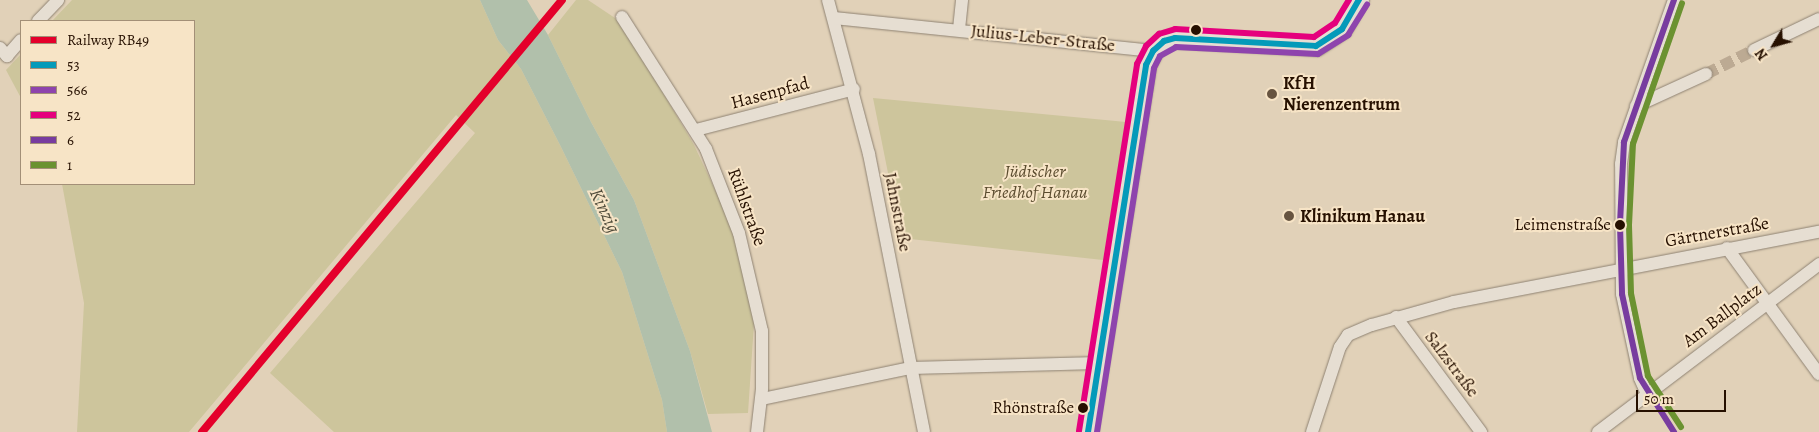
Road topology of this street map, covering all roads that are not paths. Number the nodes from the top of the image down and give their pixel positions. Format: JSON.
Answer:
{"nodes":[{"id":1,"x":58,"y":0,"type":"edge"},
{"id":2,"x":828,"y":0,"type":"edge"},
{"id":3,"x":962,"y":0,"type":"edge"},
{"id":4,"x":1674,"y":0,"type":"edge"},
{"id":5,"x":1356,"y":6,"type":"edge"},
{"id":6,"x":622,"y":17,"type":"dead end"},
{"id":7,"x":834,"y":18,"type":"junction"},
{"id":8,"x":1819,"y":19,"type":"edge"},
{"id":9,"x":39,"y":20,"type":"edge"},
{"id":10,"x":959,"y":29,"type":"junction"},
{"id":11,"x":20,"y":41,"type":"edge"},
{"id":12,"x":1754,"y":50,"type":"tunnel mouth"},
{"id":13,"x":1153,"y":51,"type":"junction"},
{"id":14,"x":3,"y":52,"type":"edge"},
{"id":15,"x":1706,"y":74,"type":"tunnel mouth"},
{"id":16,"x":854,"y":89,"type":"junction"},
{"id":17,"x":1636,"y":106,"type":"junction"},
{"id":18,"x":696,"y":130,"type":"junction"},
{"id":19,"x":1819,"y":232,"type":"edge"},
{"id":20,"x":1727,"y":248,"type":"junction"},
{"id":21,"x":1819,"y":264,"type":"edge"},
{"id":22,"x":1621,"y":268,"type":"junction"},
{"id":23,"x":1767,"y":303,"type":"junction"},
{"id":24,"x":1396,"y":317,"type":"junction"},
{"id":25,"x":1098,"y":364,"type":"junction"},
{"id":26,"x":911,"y":368,"type":"junction"},
{"id":27,"x":1819,"y":374,"type":"edge"},
{"id":28,"x":1647,"y":394,"type":"junction"},
{"id":29,"x":762,"y":399,"type":"junction"},
{"id":30,"x":757,"y":432,"type":"edge"},
{"id":31,"x":924,"y":432,"type":"edge"},
{"id":32,"x":1088,"y":432,"type":"edge"},
{"id":33,"x":1312,"y":432,"type":"edge"},
{"id":34,"x":1481,"y":432,"type":"edge"},
{"id":35,"x":1598,"y":432,"type":"edge"}],
"edges":[{"from":1,"to":9,"type":"street"},
{"from":2,"to":7,"type":"street","name":"Jahnstraße"},
{"from":3,"to":10,"type":"street"},
{"from":4,"to":17,"type":"street"},
{"from":5,"to":13,"type":"street"},
{"from":6,"to":18,"type":"street","name":"Rühlstraße"},
{"from":7,"to":10,"type":"street","name":"Julius-Leber-Straße"},
{"from":7,"to":16,"type":"street","name":"Jahnstraße"},
{"from":8,"to":12,"type":"street"},
{"from":10,"to":13,"type":"street","name":"Julius-Leber-Straße"},
{"from":11,"to":14,"type":"street"},
{"from":13,"to":25,"type":"street"},
{"from":15,"to":17,"type":"street"},
{"from":16,"to":18,"type":"street","name":"Hasenpfad"},
{"from":16,"to":26,"type":"street","name":"Jahnstraße"},
{"from":17,"to":22,"type":"street"},
{"from":18,"to":29,"type":"street","name":"Rühlstraße"},
{"from":19,"to":20,"type":"street","name":"Gärtnerstraße"},
{"from":20,"to":22,"type":"street","name":"Gärtnerstraße"},
{"from":20,"to":23,"type":"street"},
{"from":21,"to":23,"type":"street","name":"Am Ballplatz"},
{"from":22,"to":24,"type":"street"},
{"from":22,"to":28,"type":"street"},
{"from":23,"to":27,"type":"street"},
{"from":23,"to":28,"type":"street","name":"Am Ballplatz"},
{"from":24,"to":33,"type":"street"},
{"from":24,"to":34,"type":"street","name":"Salzstraße"},
{"from":25,"to":26,"type":"street"},
{"from":25,"to":32,"type":"street"},
{"from":26,"to":29,"type":"street"},
{"from":26,"to":31,"type":"street","name":"Jahnstraße"},
{"from":28,"to":35,"type":"street","name":"Am Ballplatz"},
{"from":29,"to":30,"type":"street","name":"Rühlstraße"}]}
